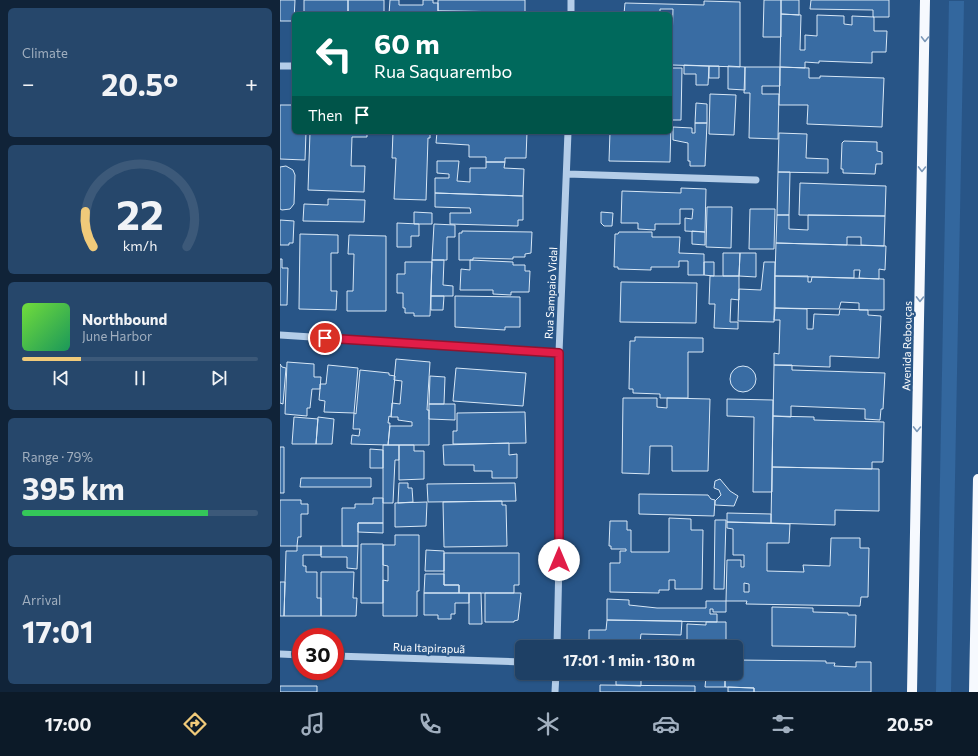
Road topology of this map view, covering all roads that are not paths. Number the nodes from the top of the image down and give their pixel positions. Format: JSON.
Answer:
{"nodes":[{"id":1,"x":571,"y":0,"type":"edge"},
{"id":2,"x":925,"y":0,"type":"edge"},
{"id":3,"x":571,"y":12,"type":"edge"},
{"id":4,"x":280,"y":66,"type":"edge"},
{"id":5,"x":292,"y":66,"type":"edge"},
{"id":6,"x":568,"y":134,"type":"edge"},
{"id":7,"x":567,"y":174,"type":"junction"},
{"id":8,"x":756,"y":180,"type":"dead end"},
{"id":9,"x":280,"y":335,"type":"edge"},
{"id":10,"x":559,"y":353,"type":"junction"},
{"id":11,"x":978,"y":479,"type":"edge"},
{"id":12,"x":557,"y":640,"type":"edge"},
{"id":13,"x":280,"y":654,"type":"edge"},
{"id":14,"x":292,"y":655,"type":"edge"},
{"id":15,"x":344,"y":656,"type":"edge"},
{"id":16,"x":515,"y":662,"type":"edge"},
{"id":17,"x":556,"y":680,"type":"edge"},
{"id":18,"x":555,"y":692,"type":"edge"},
{"id":19,"x":912,"y":692,"type":"edge"},
{"id":20,"x":974,"y":692,"type":"edge"}],
"edges":[{"from":1,"to":3,"type":"street"},
{"from":2,"to":19,"type":"main road","name":"Avenida Rebouças","one_way":true},
{"from":4,"to":5,"type":"street"},
{"from":6,"to":7,"type":"street","name":"Rua Sampaio Vidal"},
{"from":7,"to":8,"type":"street"},
{"from":7,"to":10,"type":"street","name":"Rua Sampaio Vidal"},
{"from":9,"to":10,"type":"street"},
{"from":10,"to":12,"type":"street","name":"Rua Sampaio Vidal"},
{"from":11,"to":20,"type":"main road"},
{"from":13,"to":14,"type":"street"},
{"from":15,"to":16,"type":"street","name":"Rua Itapirapuã"},
{"from":17,"to":18,"type":"street"}]}
